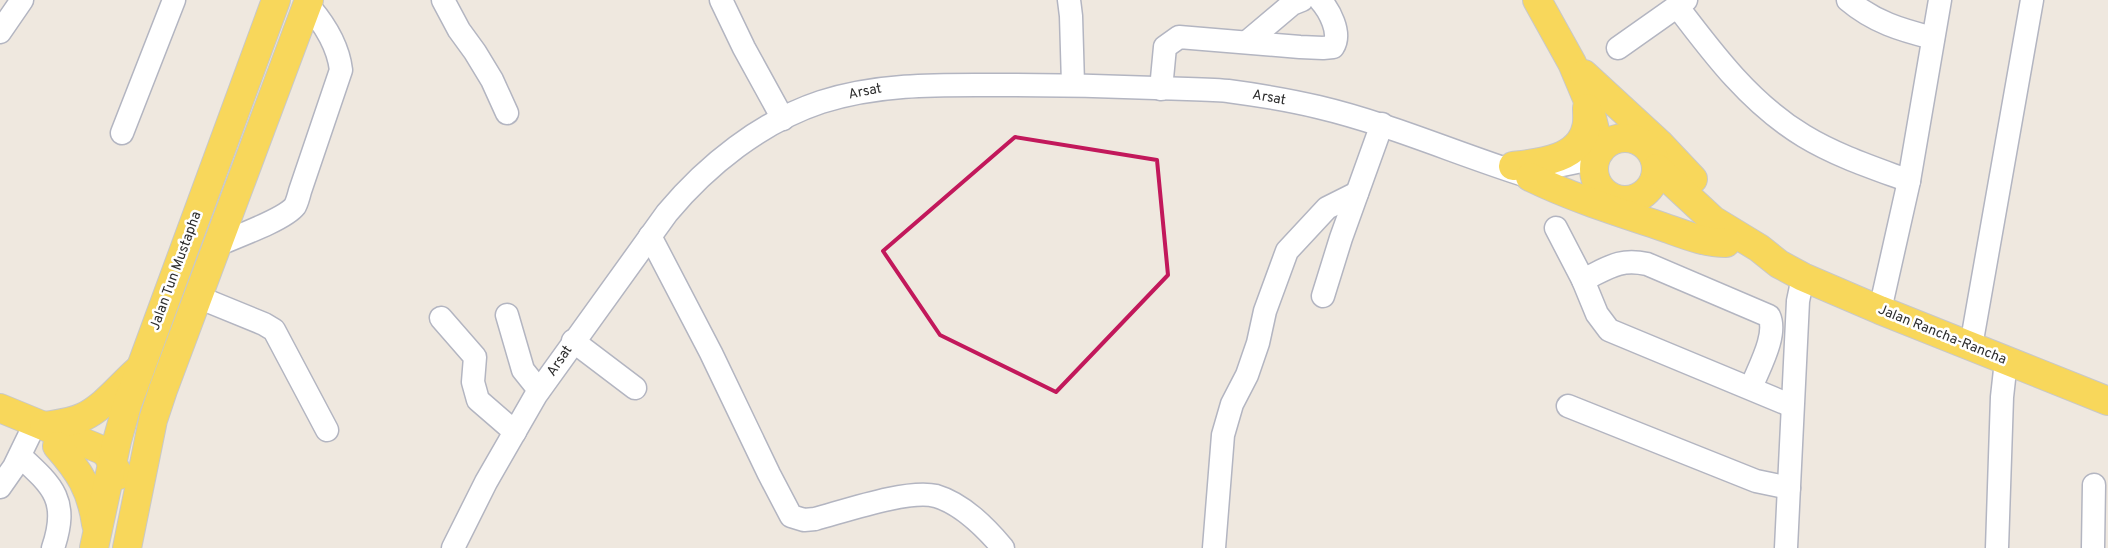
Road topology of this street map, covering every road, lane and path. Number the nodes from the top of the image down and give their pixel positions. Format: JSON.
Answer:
{"nodes":[{"id":1,"x":22,"y":0,"type":"edge"},
{"id":2,"x":174,"y":0,"type":"edge"},
{"id":3,"x":276,"y":0,"type":"edge"},
{"id":4,"x":443,"y":0,"type":"edge"},
{"id":5,"x":721,"y":0,"type":"edge"},
{"id":6,"x":1069,"y":0,"type":"edge"},
{"id":7,"x":1302,"y":0,"type":"edge"},
{"id":8,"x":1320,"y":0,"type":"edge"},
{"id":9,"x":1537,"y":0,"type":"edge"},
{"id":10,"x":1848,"y":0,"type":"edge"},
{"id":11,"x":1940,"y":0,"type":"edge"},
{"id":12,"x":2032,"y":0,"type":"edge"},
{"id":13,"x":308,"y":2,"type":"edge"},
{"id":14,"x":1682,"y":3,"type":"edge"},
{"id":15,"x":0,"y":32,"type":"edge"},
{"id":16,"x":1933,"y":38,"type":"junction"},
{"id":17,"x":1247,"y":42,"type":"junction"},
{"id":18,"x":1618,"y":48,"type":"dead end"},
{"id":19,"x":1578,"y":68,"type":"junction"},
{"id":20,"x":1073,"y":84,"type":"junction"},
{"id":21,"x":1162,"y":89,"type":"junction"},
{"id":22,"x":1588,"y":101,"type":"junction"},
{"id":23,"x":507,"y":113,"type":"dead end"},
{"id":24,"x":782,"y":120,"type":"junction"},
{"id":25,"x":1382,"y":124,"type":"junction"},
{"id":26,"x":122,"y":133,"type":"dead end"},
{"id":27,"x":1633,"y":138,"type":"junction"},
{"id":28,"x":1598,"y":154,"type":"junction"},
{"id":29,"x":1657,"y":168,"type":"junction"},
{"id":30,"x":1511,"y":169,"type":"junction"},
{"id":31,"x":1909,"y":181,"type":"junction"},
{"id":32,"x":1357,"y":193,"type":"junction"},
{"id":33,"x":1606,"y":194,"type":"junction"},
{"id":34,"x":1634,"y":200,"type":"junction"},
{"id":35,"x":1556,"y":228,"type":"dead end"},
{"id":36,"x":650,"y":236,"type":"junction"},
{"id":37,"x":1726,"y":243,"type":"junction"},
{"id":38,"x":217,"y":245,"type":"junction"},
{"id":39,"x":1769,"y":256,"type":"junction"},
{"id":40,"x":1803,"y":276,"type":"junction"},
{"id":41,"x":1583,"y":280,"type":"junction"},
{"id":42,"x":1323,"y":296,"type":"dead end"},
{"id":43,"x":198,"y":297,"type":"junction"},
{"id":44,"x":1880,"y":310,"type":"junction"},
{"id":45,"x":507,"y":315,"type":"dead end"},
{"id":46,"x":441,"y":318,"type":"dead end"},
{"id":47,"x":573,"y":341,"type":"junction"},
{"id":48,"x":1971,"y":346,"type":"junction"},
{"id":49,"x":2006,"y":360,"type":"junction"},
{"id":50,"x":140,"y":368,"type":"junction"},
{"id":51,"x":635,"y":388,"type":"dead end"},
{"id":52,"x":1751,"y":388,"type":"junction"},
{"id":53,"x":539,"y":390,"type":"junction"},
{"id":54,"x":2108,"y":402,"type":"edge"},
{"id":55,"x":1568,"y":406,"type":"dead end"},
{"id":56,"x":1792,"y":406,"type":"junction"},
{"id":57,"x":0,"y":408,"type":"edge"},
{"id":58,"x":0,"y":418,"type":"edge"},
{"id":59,"x":153,"y":420,"type":"junction"},
{"id":60,"x":328,"y":430,"type":"dead end"},
{"id":61,"x":515,"y":432,"type":"junction"},
{"id":62,"x":38,"y":440,"type":"junction"},
{"id":63,"x":112,"y":463,"type":"junction"},
{"id":64,"x":2094,"y":485,"type":"dead end"},
{"id":65,"x":0,"y":487,"type":"edge"},
{"id":66,"x":1789,"y":488,"type":"junction"},
{"id":67,"x":131,"y":520,"type":"junction"},
{"id":68,"x":95,"y":540,"type":"edge"},
{"id":69,"x":52,"y":548,"type":"edge"},
{"id":70,"x":127,"y":548,"type":"edge"},
{"id":71,"x":453,"y":548,"type":"edge"},
{"id":72,"x":1003,"y":548,"type":"edge"},
{"id":73,"x":1214,"y":548,"type":"edge"},
{"id":74,"x":1786,"y":548,"type":"edge"},
{"id":75,"x":1997,"y":548,"type":"edge"},
{"id":76,"x":2093,"y":548,"type":"edge"}],
"edges":[{"from":1,"to":15,"type":"street"},
{"from":2,"to":26,"type":"street"},
{"from":3,"to":50,"type":"main road","name":"Jalan Tun Mustapha"},
{"from":4,"to":23,"type":"street"},
{"from":5,"to":24,"type":"street"},
{"from":6,"to":20,"type":"street"},
{"from":7,"to":17,"type":"street"},
{"from":8,"to":17,"type":"street"},
{"from":9,"to":19,"type":"main road"},
{"from":10,"to":16,"type":"street"},
{"from":11,"to":16,"type":"street"},
{"from":12,"to":48,"type":"street"},
{"from":13,"to":38,"type":"main road"},
{"from":13,"to":38,"type":"street"},
{"from":14,"to":18,"type":"street"},
{"from":14,"to":31,"type":"street"},
{"from":16,"to":31,"type":"street"},
{"from":17,"to":21,"type":"street"},
{"from":19,"to":22,"type":"main road"},
{"from":19,"to":27,"type":"main road"},
{"from":19,"to":39,"type":"main road"},
{"from":20,"to":21,"type":"street","name":"Arsat"},
{"from":20,"to":24,"type":"street","name":"Arsat"},
{"from":21,"to":25,"type":"street","name":"Arsat"},
{"from":22,"to":28,"type":"main road"},
{"from":22,"to":30,"type":"main road"},
{"from":24,"to":36,"type":"street","name":"Arsat"},
{"from":25,"to":30,"type":"street","name":"Arsat"},
{"from":25,"to":32,"type":"street"},
{"from":27,"to":28,"type":"main road"},
{"from":27,"to":29,"type":"main road"},
{"from":28,"to":30,"type":"street"},
{"from":28,"to":33,"type":"main road"},
{"from":29,"to":34,"type":"main road"},
{"from":29,"to":39,"type":"main road"},
{"from":30,"to":33,"type":"street"},
{"from":30,"to":37,"type":"main road"},
{"from":31,"to":44,"type":"street"},
{"from":32,"to":42,"type":"street"},
{"from":32,"to":73,"type":"street"},
{"from":33,"to":34,"type":"main road"},
{"from":34,"to":37,"type":"main road"},
{"from":35,"to":41,"type":"street"},
{"from":36,"to":47,"type":"street","name":"Arsat"},
{"from":36,"to":72,"type":"street"},
{"from":37,"to":39,"type":"main road"},
{"from":38,"to":43,"type":"main road"},
{"from":39,"to":40,"type":"main road","name":"Jalan Rancha-Rancha"},
{"from":40,"to":44,"type":"main road","name":"Jalan Rancha-Rancha"},
{"from":40,"to":56,"type":"street"},
{"from":41,"to":52,"type":"street"},
{"from":41,"to":52,"type":"street"},
{"from":43,"to":59,"type":"main road"},
{"from":43,"to":60,"type":"street"},
{"from":44,"to":48,"type":"main road","name":"Jalan Rancha-Rancha"},
{"from":45,"to":53,"type":"street"},
{"from":46,"to":61,"type":"street"},
{"from":47,"to":51,"type":"street"},
{"from":47,"to":53,"type":"street","name":"Arsat"},
{"from":48,"to":49,"type":"main road","name":"Jalan Rancha-Rancha"},
{"from":49,"to":54,"type":"main road","name":"Jalan Rancha-Rancha"},
{"from":49,"to":75,"type":"street"},
{"from":50,"to":62,"type":"main road"},
{"from":50,"to":63,"type":"main road","name":"Jalan Tun Mustapha"},
{"from":52,"to":56,"type":"street"},
{"from":53,"to":61,"type":"street","name":"Arsat"},
{"from":55,"to":66,"type":"street"},
{"from":56,"to":66,"type":"street"},
{"from":57,"to":62,"type":"main road"},
{"from":58,"to":62,"type":"main road"},
{"from":59,"to":63,"type":"main road"},
{"from":59,"to":67,"type":"main road"},
{"from":61,"to":71,"type":"street","name":"Arsat"},
{"from":62,"to":63,"type":"main road"},
{"from":62,"to":65,"type":"street"},
{"from":62,"to":68,"type":"main road"},
{"from":62,"to":69,"type":"street"},
{"from":63,"to":67,"type":"main road"},
{"from":63,"to":68,"type":"main road","name":"Jalan Tun Mustapha"},
{"from":64,"to":76,"type":"street"},
{"from":66,"to":74,"type":"street"},
{"from":67,"to":70,"type":"main road"}]}
